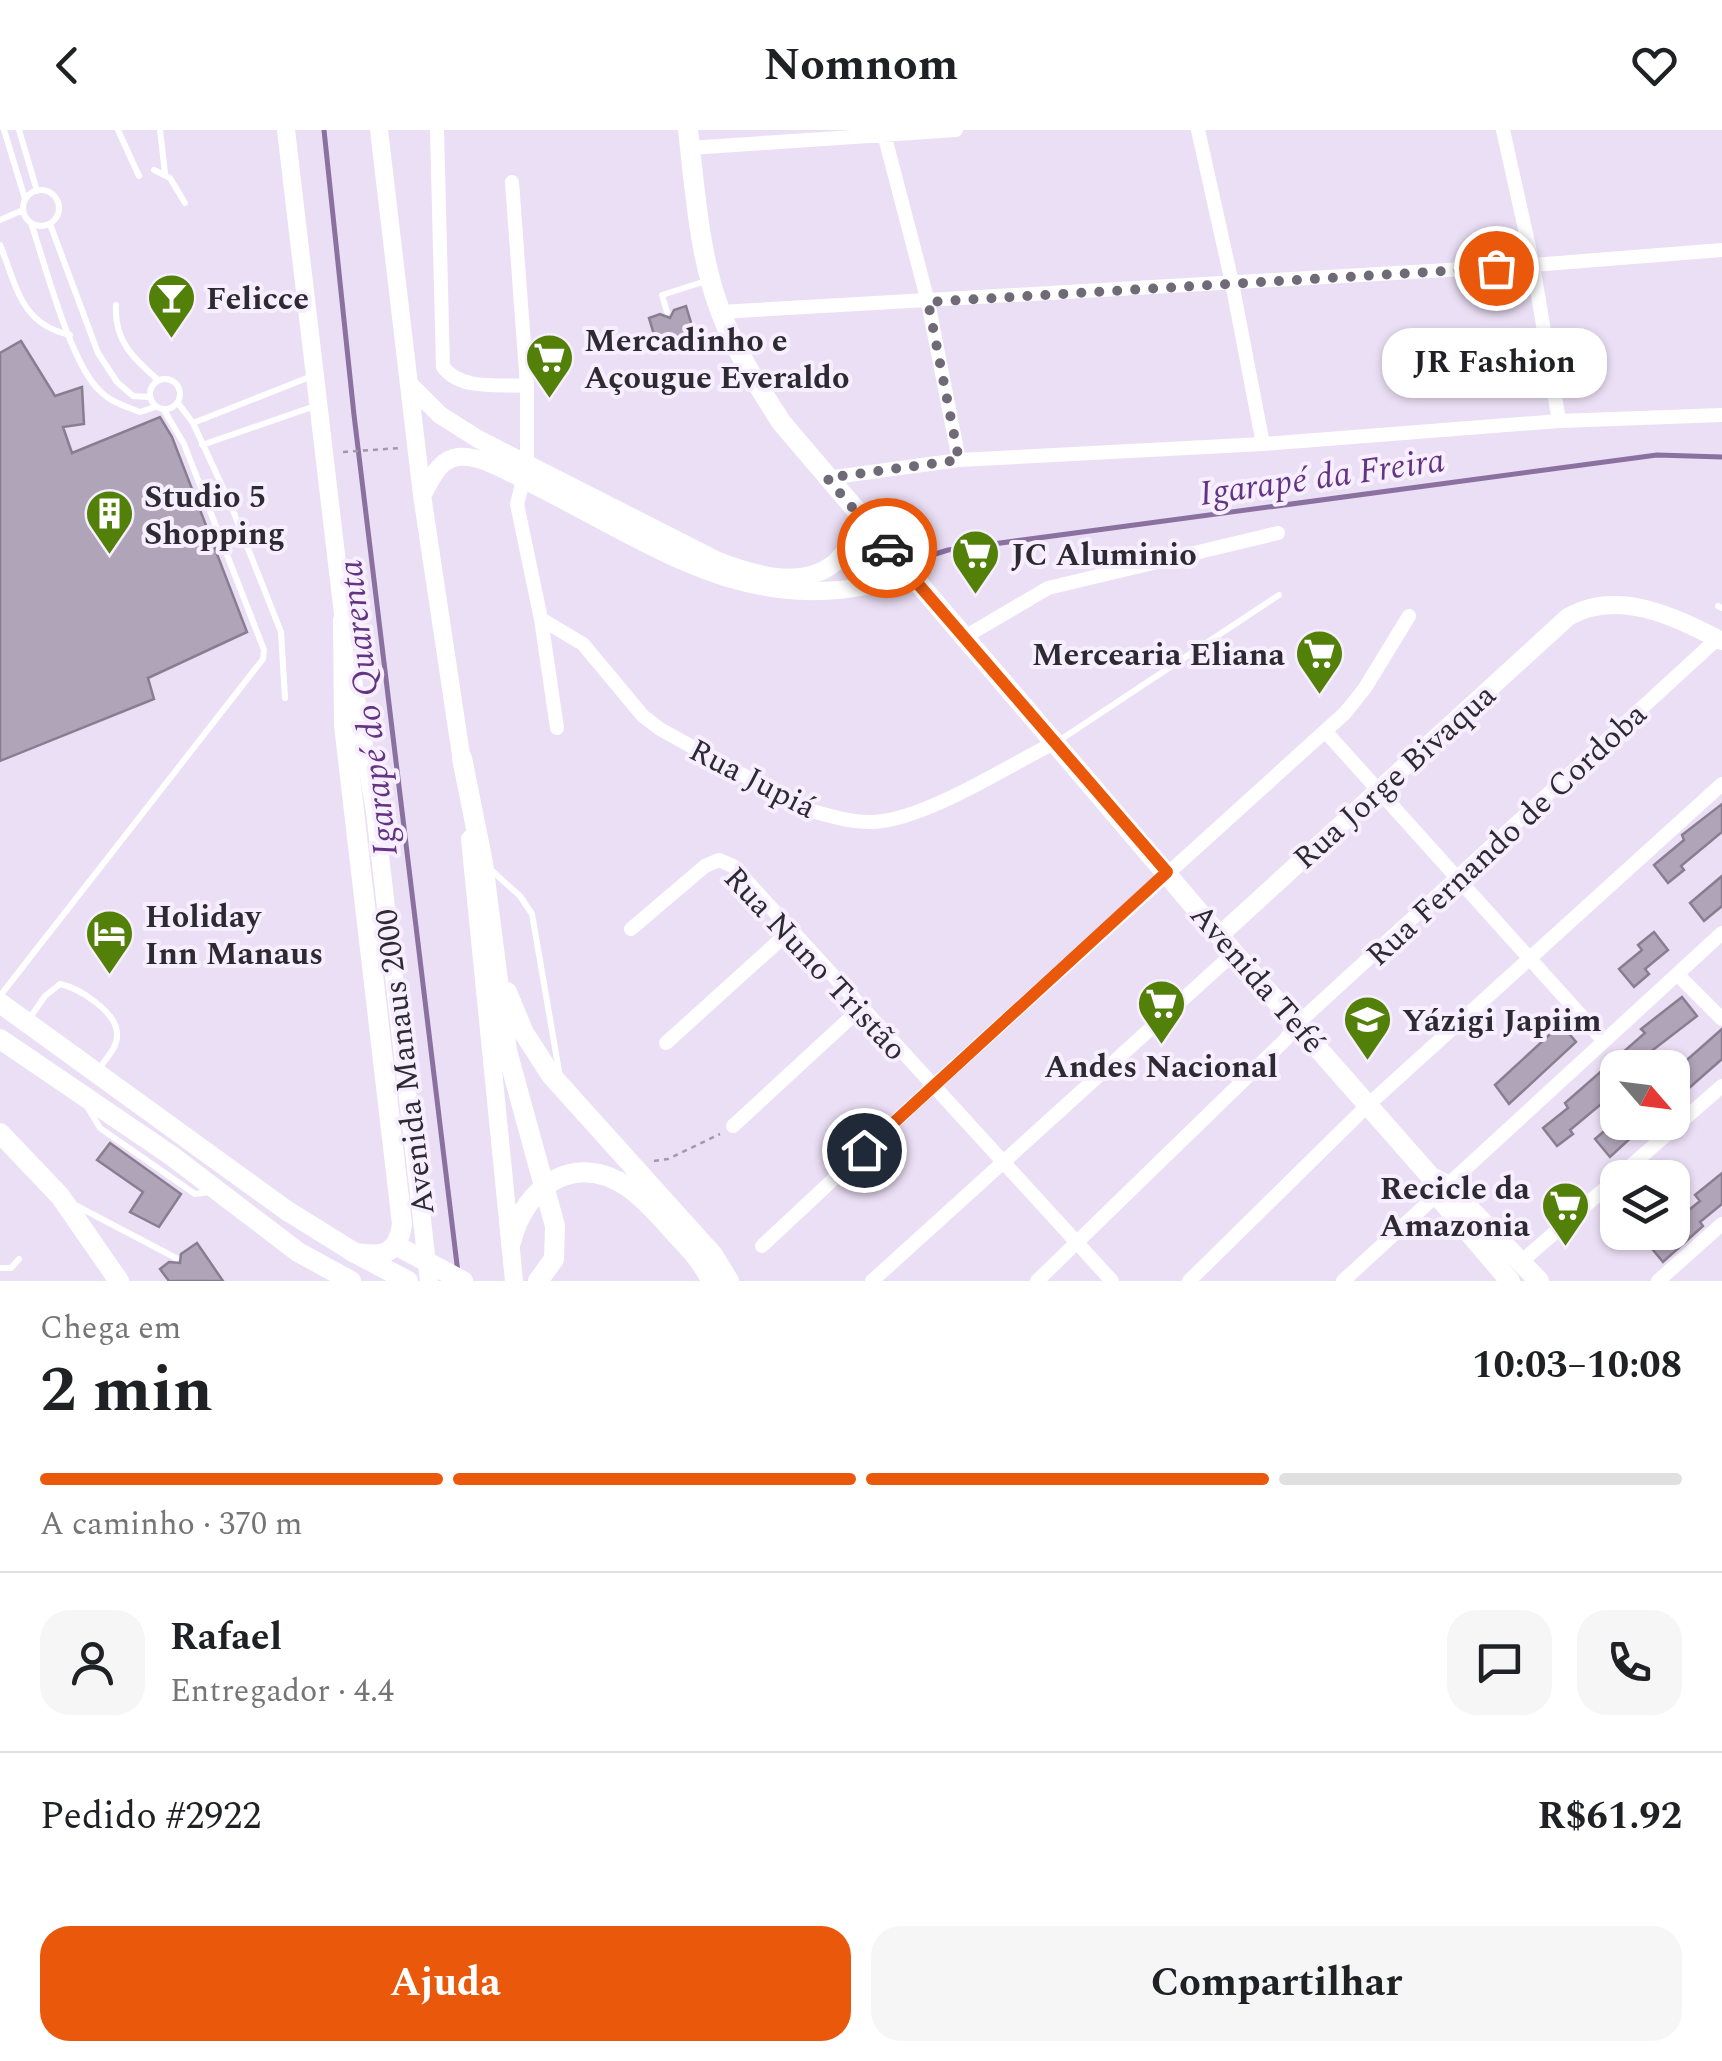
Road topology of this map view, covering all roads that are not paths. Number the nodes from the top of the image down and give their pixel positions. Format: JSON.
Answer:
{"nodes":[{"id":1,"x":4,"y":130,"type":"edge"},
{"id":2,"x":19,"y":130,"type":"edge"},
{"id":3,"x":118,"y":130,"type":"edge"},
{"id":4,"x":160,"y":130,"type":"edge"},
{"id":5,"x":378,"y":130,"type":"edge"},
{"id":6,"x":437,"y":130,"type":"edge"},
{"id":7,"x":956,"y":130,"type":"edge"},
{"id":8,"x":1198,"y":130,"type":"edge"},
{"id":9,"x":1502,"y":130,"type":"edge"},
{"id":10,"x":286,"y":132,"type":"edge"},
{"id":11,"x":883,"y":132,"type":"edge"},
{"id":12,"x":689,"y":139,"type":"edge"},
{"id":13,"x":154,"y":170,"type":"dead end"},
{"id":14,"x":165,"y":173,"type":"junction"},
{"id":15,"x":139,"y":176,"type":"dead end"},
{"id":16,"x":512,"y":182,"type":"dead end"},
{"id":17,"x":37,"y":191,"type":"junction"},
{"id":18,"x":26,"y":200,"type":"junction"},
{"id":19,"x":186,"y":203,"type":"dead end"},
{"id":20,"x":23,"y":210,"type":"junction"},
{"id":21,"x":0,"y":220,"type":"edge"},
{"id":22,"x":31,"y":223,"type":"junction"},
{"id":23,"x":50,"y":224,"type":"junction"},
{"id":24,"x":0,"y":245,"type":"edge"},
{"id":25,"x":1722,"y":250,"type":"edge"},
{"id":26,"x":1533,"y":266,"type":"junction"},
{"id":27,"x":712,"y":279,"type":"junction"},
{"id":28,"x":1232,"y":282,"type":"junction"},
{"id":29,"x":928,"y":302,"type":"junction"},
{"id":30,"x":116,"y":305,"type":"dead end"},
{"id":31,"x":667,"y":312,"type":"dead end"},
{"id":32,"x":720,"y":312,"type":"junction"},
{"id":33,"x":730,"y":332,"type":"junction"},
{"id":34,"x":70,"y":335,"type":"junction"},
{"id":35,"x":678,"y":342,"type":"dead end"},
{"id":36,"x":314,"y":376,"type":"junction"},
{"id":37,"x":158,"y":380,"type":"junction"},
{"id":38,"x":409,"y":384,"type":"junction"},
{"id":39,"x":527,"y":386,"type":"junction"},
{"id":40,"x":150,"y":397,"type":"junction"},
{"id":41,"x":178,"y":403,"type":"junction"},
{"id":42,"x":318,"y":405,"type":"junction"},
{"id":43,"x":155,"y":407,"type":"junction"},
{"id":44,"x":164,"y":410,"type":"junction"},
{"id":45,"x":1722,"y":415,"type":"edge"},
{"id":46,"x":1559,"y":421,"type":"junction"},
{"id":47,"x":193,"y":424,"type":"junction"},
{"id":48,"x":1262,"y":444,"type":"junction"},
{"id":49,"x":202,"y":445,"type":"junction"},
{"id":50,"x":959,"y":460,"type":"junction"},
{"id":51,"x":525,"y":472,"type":"junction"},
{"id":52,"x":827,"y":478,"type":"junction"},
{"id":53,"x":422,"y":495,"type":"junction"},
{"id":54,"x":864,"y":520,"type":"junction"},
{"id":55,"x":1278,"y":533,"type":"dead end"},
{"id":56,"x":910,"y":575,"type":"junction"},
{"id":57,"x":1278,"y":595,"type":"dead end"},
{"id":58,"x":1409,"y":616,"type":"dead end"},
{"id":59,"x":541,"y":619,"type":"junction"},
{"id":60,"x":343,"y":620,"type":"junction"},
{"id":61,"x":963,"y":638,"type":"junction"},
{"id":62,"x":1720,"y":640,"type":"edge"},
{"id":63,"x":286,"y":698,"type":"dead end"},
{"id":64,"x":557,"y":728,"type":"dead end"},
{"id":65,"x":1325,"y":730,"type":"junction"},
{"id":66,"x":1054,"y":743,"type":"junction"},
{"id":67,"x":462,"y":758,"type":"junction"},
{"id":68,"x":1722,"y":784,"type":"edge"},
{"id":69,"x":1378,"y":792,"type":"junction"},
{"id":70,"x":482,"y":863,"type":"junction"},
{"id":71,"x":1167,"y":872,"type":"junction"},
{"id":72,"x":1457,"y":880,"type":"junction"},
{"id":73,"x":631,"y":929,"type":"dead end"},
{"id":74,"x":792,"y":930,"type":"junction"},
{"id":75,"x":1722,"y":933,"type":"edge"},
{"id":76,"x":1220,"y":935,"type":"junction"},
{"id":77,"x":1234,"y":953,"type":"junction"},
{"id":78,"x":1531,"y":958,"type":"junction"},
{"id":79,"x":495,"y":962,"type":"junction"},
{"id":80,"x":1677,"y":974,"type":"junction"},
{"id":81,"x":0,"y":1000,"type":"edge"},
{"id":82,"x":862,"y":1008,"type":"junction"},
{"id":83,"x":1722,"y":1020,"type":"edge"},
{"id":84,"x":26,"y":1023,"type":"junction"},
{"id":85,"x":1297,"y":1024,"type":"junction"},
{"id":86,"x":0,"y":1039,"type":"edge"},
{"id":87,"x":1602,"y":1040,"type":"junction"},
{"id":88,"x":666,"y":1043,"type":"dead end"},
{"id":89,"x":96,"y":1074,"type":"junction"},
{"id":90,"x":1722,"y":1086,"type":"edge"},
{"id":91,"x":932,"y":1087,"type":"junction"},
{"id":92,"x":562,"y":1088,"type":"junction"},
{"id":93,"x":1368,"y":1105,"type":"junction"},
{"id":94,"x":733,"y":1126,"type":"road end"},
{"id":95,"x":0,"y":1133,"type":"edge"},
{"id":96,"x":1006,"y":1163,"type":"junction"},
{"id":97,"x":1438,"y":1186,"type":"junction"},
{"id":98,"x":60,"y":1196,"type":"junction"},
{"id":99,"x":1722,"y":1224,"type":"edge"},
{"id":100,"x":510,"y":1242,"type":"junction"},
{"id":101,"x":1077,"y":1243,"type":"junction"},
{"id":102,"x":397,"y":1246,"type":"junction"},
{"id":103,"x":762,"y":1246,"type":"dead end"},
{"id":104,"x":298,"y":1252,"type":"junction"},
{"id":105,"x":354,"y":1253,"type":"junction"},
{"id":106,"x":19,"y":1258,"type":"dead end"},
{"id":107,"x":176,"y":1258,"type":"dead end"},
{"id":108,"x":0,"y":1268,"type":"edge"},
{"id":109,"x":431,"y":1274,"type":"edge"},
{"id":110,"x":1510,"y":1275,"type":"edge"},
{"id":111,"x":119,"y":1281,"type":"edge"},
{"id":112,"x":316,"y":1281,"type":"edge"},
{"id":113,"x":351,"y":1281,"type":"edge"},
{"id":114,"x":408,"y":1281,"type":"edge"},
{"id":115,"x":462,"y":1281,"type":"edge"},
{"id":116,"x":514,"y":1281,"type":"edge"},
{"id":117,"x":538,"y":1281,"type":"edge"},
{"id":118,"x":711,"y":1281,"type":"edge"},
{"id":119,"x":730,"y":1281,"type":"edge"},
{"id":120,"x":872,"y":1281,"type":"edge"},
{"id":121,"x":1038,"y":1281,"type":"edge"},
{"id":122,"x":1112,"y":1281,"type":"edge"},
{"id":123,"x":1189,"y":1281,"type":"edge"},
{"id":124,"x":1344,"y":1281,"type":"edge"},
{"id":125,"x":1539,"y":1281,"type":"edge"},
{"id":126,"x":1658,"y":1281,"type":"edge"}],
"edges":[{"from":1,"to":18,"type":"lane"},
{"from":2,"to":17,"type":"lane"},
{"from":3,"to":15,"type":"lane"},
{"from":4,"to":14,"type":"lane"},
{"from":5,"to":38,"type":"street"},
{"from":6,"to":39,"type":"street"},
{"from":7,"to":11,"type":"street"},
{"from":8,"to":28,"type":"street"},
{"from":9,"to":26,"type":"street"},
{"from":10,"to":36,"type":"street","name":"Avenida Manaus 2000"},
{"from":11,"to":12,"type":"street"},
{"from":11,"to":29,"type":"street"},
{"from":12,"to":27,"type":"main road","name":"Avenida Tefé"},
{"from":13,"to":14,"type":"lane"},
{"from":14,"to":19,"type":"lane"},
{"from":16,"to":39,"type":"street"},
{"from":17,"to":18,"type":"lane"},
{"from":17,"to":23,"type":"lane"},
{"from":18,"to":20,"type":"lane"},
{"from":20,"to":21,"type":"lane"},
{"from":20,"to":22,"type":"lane"},
{"from":22,"to":23,"type":"lane"},
{"from":22,"to":34,"type":"lane"},
{"from":23,"to":40,"type":"lane"},
{"from":24,"to":34,"type":"lane"},
{"from":25,"to":26,"type":"street"},
{"from":26,"to":28,"type":"street"},
{"from":26,"to":46,"type":"street"},
{"from":27,"to":31,"type":"lane"},
{"from":27,"to":32,"type":"main road","name":"Avenida Tefé"},
{"from":28,"to":29,"type":"street"},
{"from":28,"to":48,"type":"street"},
{"from":29,"to":32,"type":"street"},
{"from":29,"to":50,"type":"street"},
{"from":30,"to":37,"type":"lane"},
{"from":32,"to":33,"type":"main road","name":"Avenida Tefé"},
{"from":33,"to":35,"type":"lane"},
{"from":33,"to":52,"type":"main road","name":"Avenida Tefé"},
{"from":34,"to":43,"type":"lane"},
{"from":36,"to":42,"type":"street","name":"Avenida Manaus 2000"},
{"from":36,"to":47,"type":"lane"},
{"from":37,"to":40,"type":"lane"},
{"from":37,"to":41,"type":"lane"},
{"from":38,"to":51,"type":"street"},
{"from":38,"to":53,"type":"street"},
{"from":39,"to":51,"type":"street"},
{"from":40,"to":43,"type":"lane"},
{"from":41,"to":44,"type":"lane"},
{"from":41,"to":47,"type":"lane"},
{"from":42,"to":49,"type":"lane"},
{"from":42,"to":60,"type":"street","name":"Avenida Manaus 2000"},
{"from":43,"to":44,"type":"lane"},
{"from":44,"to":81,"type":"lane"},
{"from":45,"to":46,"type":"street"},
{"from":46,"to":48,"type":"street"},
{"from":47,"to":49,"type":"lane"},
{"from":48,"to":50,"type":"street"},
{"from":49,"to":63,"type":"lane"},
{"from":50,"to":52,"type":"street"},
{"from":51,"to":53,"type":"street"},
{"from":51,"to":54,"type":"street"},
{"from":51,"to":56,"type":"street"},
{"from":51,"to":59,"type":"street"},
{"from":52,"to":54,"type":"main road","name":"Avenida Tefé"},
{"from":53,"to":67,"type":"street"},
{"from":54,"to":56,"type":"main road","name":"Avenida Tefé"},
{"from":55,"to":61,"type":"street"},
{"from":56,"to":61,"type":"main road","name":"Avenida Tefé"},
{"from":57,"to":66,"type":"lane"},
{"from":58,"to":65,"type":"street"},
{"from":59,"to":64,"type":"street"},
{"from":59,"to":66,"type":"street","name":"Rua Jupiá"},
{"from":60,"to":102,"type":"main road"},
{"from":60,"to":109,"type":"street","name":"Avenida Manaus 2000"},
{"from":61,"to":66,"type":"main road","name":"Avenida Tefé"},
{"from":62,"to":69,"type":"street","name":"Rua Jorge Bivaqua"},
{"from":62,"to":72,"type":"street","name":"Rua Fernando de Cordoba"},
{"from":65,"to":69,"type":"street"},
{"from":65,"to":71,"type":"street"},
{"from":66,"to":71,"type":"main road","name":"Avenida Tefé"},
{"from":67,"to":70,"type":"main road"},
{"from":67,"to":100,"type":"street"},
{"from":68,"to":78,"type":"street"},
{"from":69,"to":72,"type":"street"},
{"from":69,"to":76,"type":"street","name":"Rua Jorge Bivaqua"},
{"from":70,"to":79,"type":"main road"},
{"from":70,"to":92,"type":"lane"},
{"from":71,"to":76,"type":"main road","name":"Avenida Tefé"},
{"from":71,"to":91,"type":"street"},
{"from":72,"to":78,"type":"street"},
{"from":72,"to":85,"type":"street","name":"Rua Fernando de Cordoba"},
{"from":73,"to":74,"type":"street","name":"Rua Nuno Tristão"},
{"from":74,"to":82,"type":"street","name":"Rua Nuno Tristão"},
{"from":74,"to":88,"type":"street"},
{"from":75,"to":80,"type":"street"},
{"from":76,"to":77,"type":"main road","name":"Avenida Tefé"},
{"from":77,"to":85,"type":"main road","name":"Avenida Tefé"},
{"from":77,"to":96,"type":"street"},
{"from":78,"to":87,"type":"street"},
{"from":78,"to":93,"type":"street"},
{"from":79,"to":92,"type":"main road"},
{"from":79,"to":117,"type":"main road"},
{"from":80,"to":83,"type":"street"},
{"from":80,"to":87,"type":"street"},
{"from":81,"to":84,"type":"main road"},
{"from":82,"to":91,"type":"street","name":"Rua Nuno Tristão"},
{"from":82,"to":94,"type":"street"},
{"from":84,"to":89,"type":"main road"},
{"from":84,"to":89,"type":"lane"},
{"from":85,"to":93,"type":"main road","name":"Avenida Tefé"},
{"from":85,"to":101,"type":"street","name":"Rua Fernando de Cordoba"},
{"from":86,"to":104,"type":"main road"},
{"from":87,"to":97,"type":"street"},
{"from":89,"to":105,"type":"main road"},
{"from":90,"to":110,"type":"street"},
{"from":91,"to":96,"type":"street","name":"Rua Nuno Tristão"},
{"from":91,"to":103,"type":"street"},
{"from":92,"to":119,"type":"main road"},
{"from":93,"to":97,"type":"main road","name":"Avenida Tefé"},
{"from":93,"to":123,"type":"street"},
{"from":95,"to":98,"type":"main road"},
{"from":96,"to":101,"type":"street","name":"Rua Nuno Tristão"},
{"from":96,"to":120,"type":"street"},
{"from":97,"to":110,"type":"main road","name":"Avenida Tefé"},
{"from":97,"to":124,"type":"street"},
{"from":98,"to":107,"type":"lane"},
{"from":98,"to":111,"type":"main road"},
{"from":99,"to":126,"type":"street"},
{"from":100,"to":116,"type":"street"},
{"from":100,"to":118,"type":"main road"},
{"from":101,"to":121,"type":"street","name":"Rua Fernando de Cordoba"},
{"from":101,"to":122,"type":"street","name":"Rua Nuno Tristão"},
{"from":102,"to":105,"type":"main road"},
{"from":102,"to":109,"type":"main road"},
{"from":104,"to":112,"type":"main road"},
{"from":104,"to":113,"type":"main road"},
{"from":105,"to":114,"type":"main road"},
{"from":106,"to":108,"type":"lane"},
{"from":109,"to":115,"type":"main road"},
{"from":110,"to":125,"type":"main road","name":"Avenida Tefé"}]}
